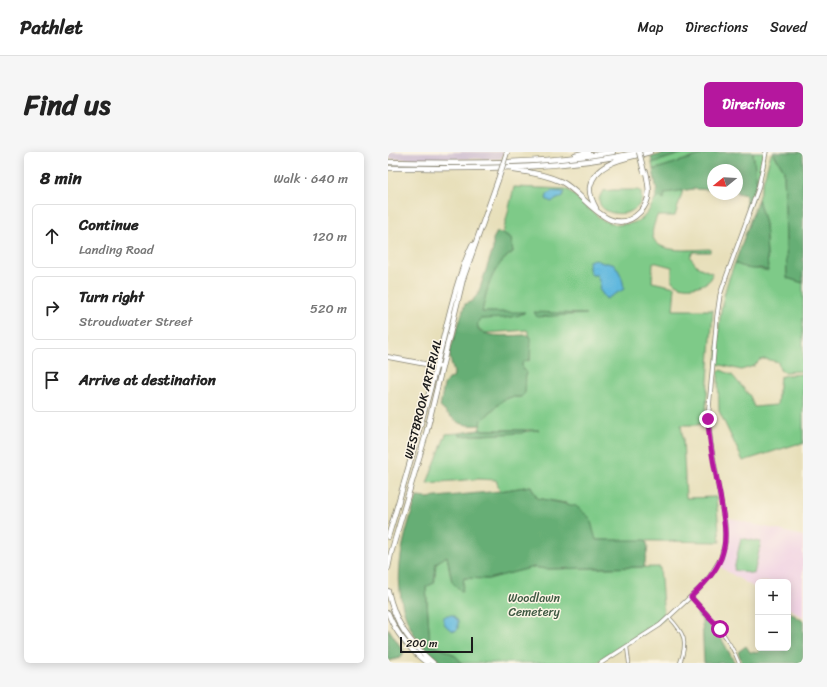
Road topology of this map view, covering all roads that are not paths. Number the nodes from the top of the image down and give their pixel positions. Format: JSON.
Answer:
{"nodes":[{"id":1,"x":507,"y":152,"type":"edge"},
{"id":2,"x":588,"y":152,"type":"edge"},
{"id":3,"x":613,"y":152,"type":"edge"},
{"id":4,"x":640,"y":152,"type":"edge"},
{"id":5,"x":650,"y":152,"type":"edge"},
{"id":6,"x":766,"y":152,"type":"edge"},
{"id":7,"x":539,"y":161,"type":"junction"},
{"id":8,"x":388,"y":162,"type":"edge"},
{"id":9,"x":388,"y":168,"type":"edge"},
{"id":10,"x":508,"y":168,"type":"junction"},
{"id":11,"x":645,"y":172,"type":"junction"},
{"id":12,"x":388,"y":357,"type":"edge"},
{"id":13,"x":439,"y":367,"type":"junction"},
{"id":14,"x":388,"y":537,"type":"edge"},
{"id":15,"x":388,"y":568,"type":"edge"},
{"id":16,"x":388,"y":591,"type":"edge"},
{"id":17,"x":691,"y":597,"type":"junction"},
{"id":18,"x":388,"y":613,"type":"edge"},
{"id":19,"x":669,"y":617,"type":"junction"},
{"id":20,"x":628,"y":647,"type":"junction"},
{"id":21,"x":416,"y":655,"type":"junction"},
{"id":22,"x":422,"y":663,"type":"edge"},
{"id":23,"x":427,"y":663,"type":"edge"},
{"id":24,"x":433,"y":663,"type":"edge"},
{"id":25,"x":601,"y":663,"type":"edge"},
{"id":26,"x":629,"y":663,"type":"edge"},
{"id":27,"x":680,"y":663,"type":"edge"},
{"id":28,"x":739,"y":663,"type":"edge"}],
"edges":[{"from":1,"to":13,"type":"highway","name":"WESTBROOK ARTERIAL","bridge":true},
{"from":2,"to":7,"type":"highway"},
{"from":3,"to":7,"type":"highway"},
{"from":4,"to":10,"type":"highway"},
{"from":4,"to":11,"type":"highway","bridge":true},
{"from":5,"to":11,"type":"highway"},
{"from":6,"to":17,"type":"main road"},
{"from":7,"to":8,"type":"highway"},
{"from":9,"to":10,"type":"highway"},
{"from":10,"to":11,"type":"highway"},
{"from":12,"to":13,"type":"main road"},
{"from":13,"to":14,"type":"highway","name":"WESTBROOK ARTERIAL"},
{"from":13,"to":15,"type":"highway","name":"WESTBROOK ARTERIAL"},
{"from":16,"to":24,"type":"highway"},
{"from":17,"to":19,"type":"main road"},
{"from":17,"to":28,"type":"street"},
{"from":18,"to":21,"type":"highway"},
{"from":19,"to":20,"type":"main road"},
{"from":19,"to":27,"type":"street"},
{"from":20,"to":25,"type":"main road"},
{"from":20,"to":26,"type":"street"},
{"from":21,"to":22,"type":"highway"},
{"from":21,"to":23,"type":"highway"}]}
